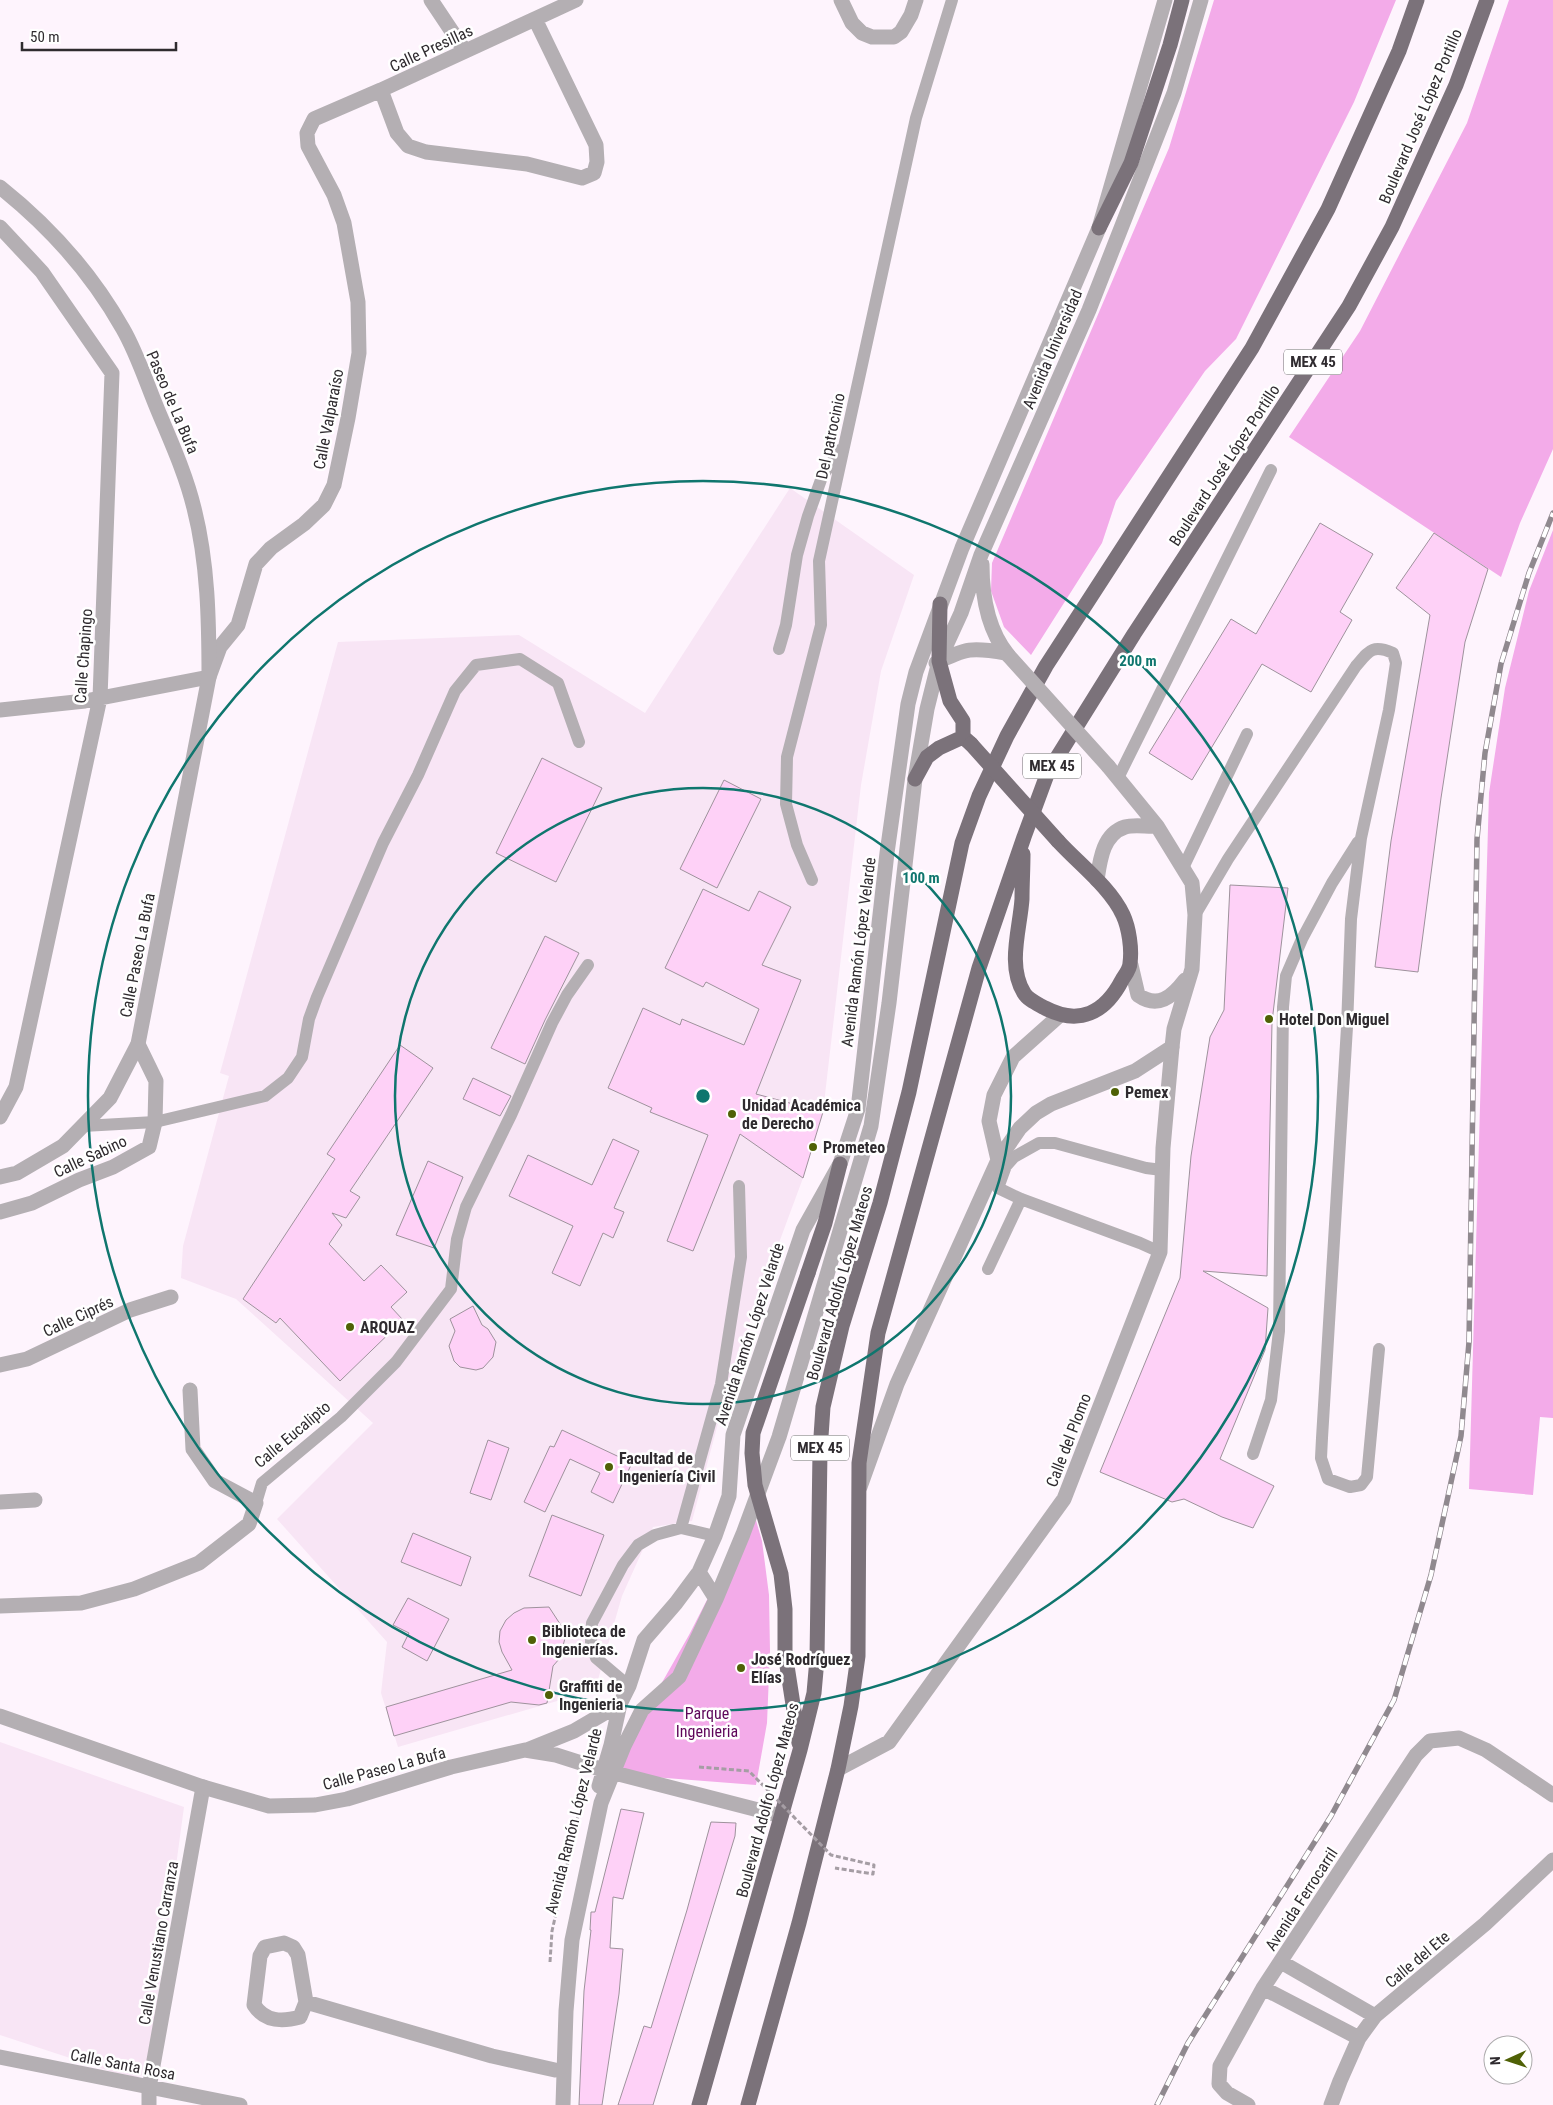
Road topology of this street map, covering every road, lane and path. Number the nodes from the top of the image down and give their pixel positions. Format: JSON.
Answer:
{"nodes":[{"id":1,"x":432,"y":0,"type":"edge"},
{"id":2,"x":576,"y":0,"type":"edge"},
{"id":3,"x":841,"y":0,"type":"edge"},
{"id":4,"x":916,"y":0,"type":"edge"},
{"id":5,"x":952,"y":0,"type":"edge"},
{"id":6,"x":1165,"y":0,"type":"edge"},
{"id":7,"x":1182,"y":0,"type":"edge"},
{"id":8,"x":1201,"y":0,"type":"edge"},
{"id":9,"x":1417,"y":0,"type":"edge"},
{"id":10,"x":1487,"y":0,"type":"edge"},
{"id":11,"x":535,"y":19,"type":"junction"},
{"id":12,"x":465,"y":51,"type":"junction"},
{"id":13,"x":381,"y":90,"type":"junction"},
{"id":14,"x":307,"y":133,"type":"joint"},
{"id":15,"x":0,"y":187,"type":"edge"},
{"id":16,"x":0,"y":227,"type":"edge"},
{"id":17,"x":1099,"y":228,"type":"junction"},
{"id":18,"x":845,"y":442,"type":"junction"},
{"id":19,"x":1271,"y":470,"type":"dead end"},
{"id":20,"x":982,"y":556,"type":"junction"},
{"id":21,"x":940,"y":604,"type":"junction"},
{"id":22,"x":779,"y":649,"type":"dead end"},
{"id":23,"x":1007,"y":654,"type":"junction"},
{"id":24,"x":939,"y":661,"type":"junction"},
{"id":25,"x":916,"y":672,"type":"junction"},
{"id":26,"x":209,"y":677,"type":"junction"},
{"id":27,"x":100,"y":698,"type":"junction"},
{"id":28,"x":908,"y":704,"type":"joint"},
{"id":29,"x":927,"y":709,"type":"joint"},
{"id":30,"x":0,"y":710,"type":"edge"},
{"id":31,"x":1247,"y":734,"type":"dead end"},
{"id":32,"x":967,"y":740,"type":"junction"},
{"id":33,"x":579,"y":742,"type":"dead end"},
{"id":34,"x":1118,"y":778,"type":"junction"},
{"id":35,"x":915,"y":779,"type":"junction"},
{"id":36,"x":1157,"y":826,"type":"junction"},
{"id":37,"x":1024,"y":837,"type":"junction"},
{"id":38,"x":1361,"y":838,"type":"junction"},
{"id":39,"x":1183,"y":868,"type":"junction"},
{"id":40,"x":812,"y":880,"type":"dead end"},
{"id":41,"x":1097,"y":880,"type":"junction"},
{"id":42,"x":1195,"y":916,"type":"junction"},
{"id":43,"x":588,"y":965,"type":"dead end"},
{"id":44,"x":1131,"y":965,"type":"junction"},
{"id":45,"x":1192,"y":969,"type":"junction"},
{"id":46,"x":1059,"y":1016,"type":"junction"},
{"id":47,"x":138,"y":1044,"type":"junction"},
{"id":48,"x":1172,"y":1047,"type":"junction"},
{"id":49,"x":0,"y":1117,"type":"edge"},
{"id":50,"x":155,"y":1122,"type":"junction"},
{"id":51,"x":83,"y":1126,"type":"junction"},
{"id":52,"x":998,"y":1160,"type":"junction"},
{"id":53,"x":840,"y":1164,"type":"junction"},
{"id":54,"x":1162,"y":1170,"type":"junction"},
{"id":55,"x":0,"y":1177,"type":"edge"},
{"id":56,"x":739,"y":1186,"type":"dead end"},
{"id":57,"x":998,"y":1188,"type":"junction"},
{"id":58,"x":1021,"y":1199,"type":"junction"},
{"id":59,"x":0,"y":1212,"type":"edge"},
{"id":60,"x":1160,"y":1252,"type":"junction"},
{"id":61,"x":988,"y":1269,"type":"dead end"},
{"id":62,"x":171,"y":1297,"type":"dead end"},
{"id":63,"x":1379,"y":1349,"type":"dead end"},
{"id":64,"x":0,"y":1364,"type":"edge"},
{"id":65,"x":190,"y":1390,"type":"dead end"},
{"id":66,"x":1253,"y":1454,"type":"dead end"},
{"id":67,"x":860,"y":1489,"type":"junction"},
{"id":68,"x":35,"y":1500,"type":"dead end"},
{"id":69,"x":0,"y":1502,"type":"edge"},
{"id":70,"x":256,"y":1503,"type":"junction"},
{"id":71,"x":681,"y":1528,"type":"junction"},
{"id":72,"x":714,"y":1536,"type":"junction"},
{"id":73,"x":699,"y":1572,"type":"junction"},
{"id":74,"x":716,"y":1599,"type":"junction"},
{"id":75,"x":0,"y":1606,"type":"edge"},
{"id":76,"x":629,"y":1686,"type":"junction"},
{"id":77,"x":620,"y":1704,"type":"junction"},
{"id":78,"x":0,"y":1716,"type":"edge"},
{"id":79,"x":525,"y":1750,"type":"junction"},
{"id":80,"x":800,"y":1750,"type":"junction"},
{"id":81,"x":699,"y":1767,"type":"dead end"},
{"id":82,"x":838,"y":1769,"type":"junction"},
{"id":83,"x":608,"y":1771,"type":"junction"},
{"id":84,"x":203,"y":1787,"type":"junction"},
{"id":85,"x":1553,"y":1795,"type":"edge"},
{"id":86,"x":781,"y":1816,"type":"junction"},
{"id":87,"x":1553,"y":1860,"type":"edge"},
{"id":88,"x":835,"y":1868,"type":"dead end"},
{"id":89,"x":1281,"y":1962,"type":"junction"},
{"id":90,"x":1263,"y":1988,"type":"junction"},
{"id":91,"x":306,"y":2002,"type":"junction"},
{"id":92,"x":1375,"y":2016,"type":"junction"},
{"id":93,"x":1360,"y":2038,"type":"junction"},
{"id":94,"x":0,"y":2057,"type":"edge"},
{"id":95,"x":555,"y":2070,"type":"junction"},
{"id":96,"x":150,"y":2088,"type":"junction"},
{"id":97,"x":149,"y":2105,"type":"edge"},
{"id":98,"x":240,"y":2105,"type":"edge"},
{"id":99,"x":554,"y":2105,"type":"edge"},
{"id":100,"x":563,"y":2105,"type":"edge"},
{"id":101,"x":699,"y":2105,"type":"edge"},
{"id":102,"x":748,"y":2105,"type":"edge"},
{"id":103,"x":1248,"y":2105,"type":"edge"},
{"id":104,"x":1331,"y":2105,"type":"edge"}],
"edges":[{"from":1,"to":12,"type":"street"},
{"from":2,"to":11,"type":"street","name":"Calle Presillas"},
{"from":3,"to":4,"type":"street"},
{"from":5,"to":18,"type":"lane","name":"Del patrocinio"},
{"from":6,"to":17,"type":"street","name":"Avenida Universidad"},
{"from":7,"to":17,"type":"main road"},
{"from":8,"to":20,"type":"street","name":"Avenida Universidad"},
{"from":9,"to":80,"type":"main road","name":"Boulevard Adolfo López Mateos","number":"MEX 45"},
{"from":10,"to":37,"type":"main road","name":"Boulevard José López Portillo","number":"MEX 45"},
{"from":11,"to":12,"type":"street","name":"Calle Presillas"},
{"from":11,"to":13,"type":"street"},
{"from":12,"to":13,"type":"street","name":"Calle Presillas"},
{"from":13,"to":14,"type":"street","name":"Calle Presillas"},
{"from":14,"to":26,"type":"street","name":"Calle Valparaíso"},
{"from":15,"to":26,"type":"street","name":"Paseo de La Bufa"},
{"from":16,"to":27,"type":"street","name":"Calle Chapingo"},
{"from":17,"to":21,"type":"street","name":"Avenida Universidad"},
{"from":18,"to":22,"type":"lane"},
{"from":18,"to":40,"type":"lane","name":"Del patrocinio"},
{"from":19,"to":34,"type":"lane"},
{"from":20,"to":23,"type":"street"},
{"from":20,"to":24,"type":"street","name":"Avenida Universidad"},
{"from":21,"to":24,"type":"main road"},
{"from":21,"to":25,"type":"street","name":"Avenida Universidad"},
{"from":23,"to":24,"type":"street"},
{"from":23,"to":34,"type":"street","bridge":true},
{"from":24,"to":25,"type":"street"},
{"from":24,"to":29,"type":"street","name":"Avenida Universidad"},
{"from":24,"to":32,"type":"main road"},
{"from":25,"to":28,"type":"street","name":"Avenida Universidad"},
{"from":26,"to":27,"type":"street"},
{"from":26,"to":47,"type":"street","name":"Calle Paseo La Bufa"},
{"from":27,"to":30,"type":"street"},
{"from":27,"to":49,"type":"street","name":"Calle Chapingo"},
{"from":28,"to":53,"type":"street","name":"Avenida Ramón López Velarde"},
{"from":29,"to":35,"type":"street","name":"Avenida Ramón López Velarde"},
{"from":31,"to":39,"type":"lane"},
{"from":32,"to":35,"type":"main road"},
{"from":32,"to":41,"type":"main road","bridge":true},
{"from":33,"to":50,"type":"lane"},
{"from":34,"to":36,"type":"street"},
{"from":35,"to":74,"type":"street","name":"Avenida Ramón López Velarde"},
{"from":36,"to":39,"type":"street"},
{"from":36,"to":41,"type":"street"},
{"from":37,"to":46,"type":"main road"},
{"from":37,"to":67,"type":"main road","number":"MEX 45"},
{"from":38,"to":42,"type":"lane"},
{"from":38,"to":63,"type":"lane"},
{"from":38,"to":66,"type":"lane"},
{"from":39,"to":42,"type":"street"},
{"from":41,"to":44,"type":"main road"},
{"from":42,"to":45,"type":"street"},
{"from":43,"to":70,"type":"lane","name":"Calle Eucalipto"},
{"from":44,"to":45,"type":"street"},
{"from":44,"to":46,"type":"main road"},
{"from":45,"to":48,"type":"street"},
{"from":46,"to":52,"type":"street"},
{"from":47,"to":50,"type":"street","name":"Calle Sabino"},
{"from":47,"to":51,"type":"street","name":"Calle Paseo La Bufa"},
{"from":48,"to":52,"type":"street"},
{"from":48,"to":54,"type":"street","name":"Calle del Plomo"},
{"from":50,"to":51,"type":"lane"},
{"from":50,"to":59,"type":"street","name":"Calle Sabino"},
{"from":51,"to":55,"type":"street","name":"Calle Paseo La Bufa"},
{"from":52,"to":57,"type":"lane"},
{"from":52,"to":67,"type":"street"},
{"from":53,"to":72,"type":"street","name":"Avenida Ramón López Velarde"},
{"from":53,"to":80,"type":"main road","bridge":true},
{"from":54,"to":57,"type":"lane"},
{"from":54,"to":60,"type":"street","name":"Calle del Plomo"},
{"from":56,"to":71,"type":"lane"},
{"from":57,"to":58,"type":"lane"},
{"from":58,"to":60,"type":"lane"},
{"from":58,"to":61,"type":"lane"},
{"from":60,"to":82,"type":"street","name":"Calle del Plomo"},
{"from":62,"to":64,"type":"street","name":"Calle Ciprés"},
{"from":65,"to":70,"type":"street"},
{"from":67,"to":82,"type":"main road","number":"MEX 45"},
{"from":68,"to":69,"type":"street"},
{"from":70,"to":75,"type":"street","name":"Calle Eucalipto"},
{"from":71,"to":72,"type":"lane"},
{"from":71,"to":76,"type":"lane"},
{"from":72,"to":73,"type":"street","name":"Avenida Ramón López Velarde"},
{"from":73,"to":74,"type":"street"},
{"from":73,"to":76,"type":"street","name":"Avenida Ramón López Velarde"},
{"from":74,"to":83,"type":"street","name":"Avenida Ramón López Velarde"},
{"from":76,"to":77,"type":"street","name":"Avenida Ramón López Velarde"},
{"from":77,"to":79,"type":"street"},
{"from":77,"to":83,"type":"street","name":"Avenida Ramón López Velarde"},
{"from":78,"to":84,"type":"street","name":"Calle Paseo La Bufa"},
{"from":79,"to":83,"type":"street","name":"Calle Paseo La Bufa"},
{"from":79,"to":84,"type":"street","name":"Calle Paseo La Bufa"},
{"from":80,"to":86,"type":"main road","name":"Boulevard Adolfo López Mateos","number":"MEX 45"},
{"from":81,"to":88,"type":"path","bridge":true},
{"from":82,"to":102,"type":"main road","number":"MEX 45"},
{"from":83,"to":86,"type":"street","name":"Calle Paseo La Bufa"},
{"from":83,"to":95,"type":"street","name":"Avenida Ramón López Velarde"},
{"from":83,"to":100,"type":"street","name":"Avenida Ramón López Velarde"},
{"from":84,"to":96,"type":"street","name":"Calle Venustiano Carranza"},
{"from":85,"to":89,"type":"street","name":"Avenida Ferrocarril"},
{"from":86,"to":101,"type":"main road","name":"Boulevard Adolfo López Mateos","number":"MEX 45"},
{"from":87,"to":92,"type":"street","name":"Calle del Ete"},
{"from":89,"to":90,"type":"street","name":"Avenida Ferrocarril"},
{"from":89,"to":92,"type":"street"},
{"from":90,"to":93,"type":"street"},
{"from":90,"to":103,"type":"street","name":"Avenida Ferrocarril"},
{"from":91,"to":91,"type":"street"},
{"from":91,"to":95,"type":"street"},
{"from":92,"to":93,"type":"street","name":"Calle del Ete"},
{"from":93,"to":104,"type":"street","name":"Calle del Ete"},
{"from":94,"to":96,"type":"street","name":"Calle Santa Rosa"},
{"from":95,"to":99,"type":"street","name":"Avenida Ramón López Velarde"},
{"from":96,"to":97,"type":"street","name":"Calle Venustiano Carranza"},
{"from":96,"to":98,"type":"street","name":"Calle Santa Rosa"}]}
